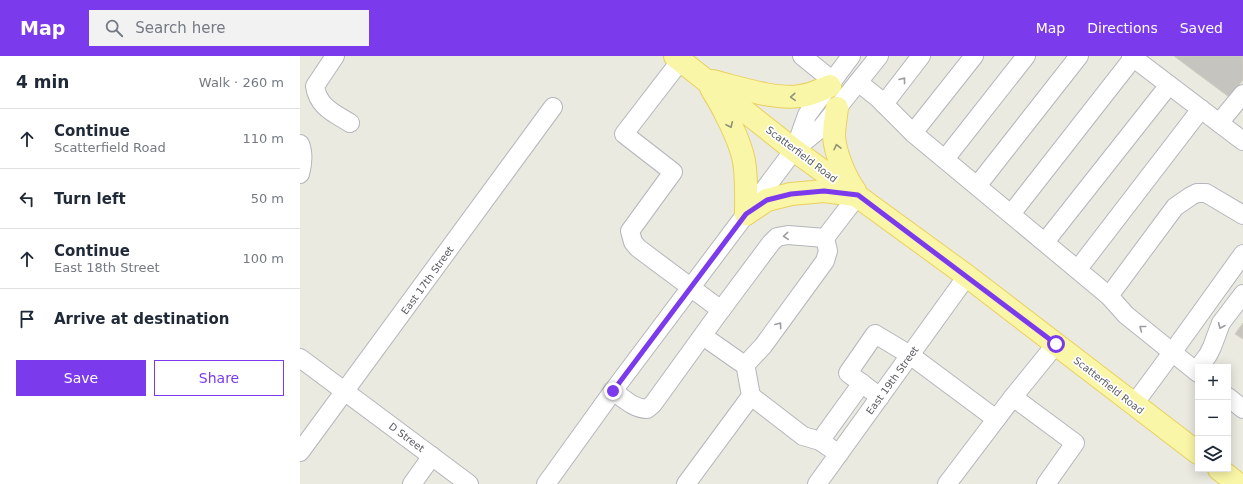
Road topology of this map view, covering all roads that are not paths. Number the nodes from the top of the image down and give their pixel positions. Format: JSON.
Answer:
{"nodes":[{"id":1,"x":335,"y":56,"type":"edge"},
{"id":2,"x":802,"y":56,"type":"edge"},
{"id":3,"x":851,"y":56,"type":"edge"},
{"id":4,"x":879,"y":56,"type":"edge"},
{"id":5,"x":921,"y":56,"type":"edge"},
{"id":6,"x":974,"y":56,"type":"edge"},
{"id":7,"x":1026,"y":56,"type":"edge"},
{"id":8,"x":1079,"y":56,"type":"edge"},
{"id":9,"x":1132,"y":57,"type":"edge"},
{"id":10,"x":678,"y":58,"type":"edge"},
{"id":11,"x":705,"y":79,"type":"junction"},
{"id":12,"x":858,"y":82,"type":"junction"},
{"id":13,"x":831,"y":83,"type":"junction"},
{"id":14,"x":1169,"y":85,"type":"junction"},
{"id":15,"x":1243,"y":94,"type":"edge"},
{"id":16,"x":884,"y":104,"type":"junction"},
{"id":17,"x":553,"y":107,"type":"dead end"},
{"id":18,"x":837,"y":108,"type":"junction"},
{"id":19,"x":1201,"y":109,"type":"junction"},
{"id":20,"x":350,"y":123,"type":"dead end"},
{"id":21,"x":1219,"y":123,"type":"junction"},
{"id":22,"x":913,"y":133,"type":"junction"},
{"id":23,"x":1243,"y":141,"type":"edge"},
{"id":24,"x":300,"y":144,"type":"edge"},
{"id":25,"x":794,"y":150,"type":"junction"},
{"id":26,"x":945,"y":159,"type":"junction"},
{"id":27,"x":300,"y":174,"type":"edge"},
{"id":28,"x":977,"y":186,"type":"junction"},
{"id":29,"x":858,"y":195,"type":"junction"},
{"id":30,"x":746,"y":214,"type":"junction"},
{"id":31,"x":1011,"y":214,"type":"junction"},
{"id":32,"x":1243,"y":215,"type":"edge"},
{"id":33,"x":825,"y":238,"type":"junction"},
{"id":34,"x":1045,"y":242,"type":"junction"},
{"id":35,"x":1243,"y":254,"type":"edge"},
{"id":36,"x":1078,"y":269,"type":"junction"},
{"id":37,"x":967,"y":276,"type":"junction"},
{"id":38,"x":691,"y":287,"type":"junction"},
{"id":39,"x":1243,"y":294,"type":"edge"},
{"id":40,"x":1109,"y":296,"type":"junction"},
{"id":41,"x":721,"y":310,"type":"junction"},
{"id":42,"x":703,"y":336,"type":"junction"},
{"id":43,"x":1056,"y":344,"type":"junction"},
{"id":44,"x":1173,"y":353,"type":"junction"},
{"id":45,"x":910,"y":354,"type":"junction"},
{"id":46,"x":300,"y":358,"type":"edge"},
{"id":47,"x":750,"y":359,"type":"junction"},
{"id":48,"x":1202,"y":364,"type":"edge"},
{"id":49,"x":1195,"y":368,"type":"edge"},
{"id":50,"x":862,"y":383,"type":"junction"},
{"id":51,"x":345,"y":391,"type":"junction"},
{"id":52,"x":613,"y":391,"type":"junction"},
{"id":53,"x":751,"y":396,"type":"junction"},
{"id":54,"x":880,"y":396,"type":"junction"},
{"id":55,"x":1013,"y":397,"type":"junction"},
{"id":56,"x":1134,"y":404,"type":"junction"},
{"id":57,"x":996,"y":419,"type":"junction"},
{"id":58,"x":820,"y":441,"type":"junction"},
{"id":59,"x":1195,"y":451,"type":"edge"},
{"id":60,"x":300,"y":452,"type":"edge"},
{"id":61,"x":839,"y":454,"type":"junction"},
{"id":62,"x":432,"y":456,"type":"junction"},
{"id":63,"x":1223,"y":472,"type":"edge"},
{"id":64,"x":412,"y":484,"type":"edge"},
{"id":65,"x":469,"y":484,"type":"edge"},
{"id":66,"x":546,"y":484,"type":"edge"},
{"id":67,"x":686,"y":484,"type":"edge"},
{"id":68,"x":817,"y":484,"type":"edge"},
{"id":69,"x":947,"y":484,"type":"edge"},
{"id":70,"x":1046,"y":484,"type":"edge"},
{"id":71,"x":1238,"y":484,"type":"edge"}],
"edges":[{"from":1,"to":20,"type":"street"},
{"from":2,"to":13,"type":"street"},
{"from":3,"to":13,"type":"street"},
{"from":4,"to":12,"type":"street"},
{"from":16,"to":5,"type":"street","one_way":true},
{"from":6,"to":22,"type":"street"},
{"from":7,"to":26,"type":"street"},
{"from":8,"to":28,"type":"street"},
{"from":9,"to":14,"type":"street"},
{"from":9,"to":31,"type":"street"},
{"from":10,"to":11,"type":"main road","name":"Scatterfield Road"},
{"from":10,"to":38,"type":"street"},
{"from":13,"to":11,"type":"main road","one_way":true},
{"from":11,"to":25,"type":"main road","name":"Scatterfield Road"},
{"from":11,"to":30,"type":"main road","one_way":true},
{"from":12,"to":16,"type":"street"},
{"from":12,"to":18,"type":"street"},
{"from":13,"to":25,"type":"street"},
{"from":14,"to":19,"type":"street"},
{"from":14,"to":34,"type":"street"},
{"from":15,"to":21,"type":"street"},
{"from":16,"to":22,"type":"street"},
{"from":17,"to":51,"type":"street","name":"East 17th Street"},
{"from":18,"to":25,"type":"street"},
{"from":29,"to":18,"type":"main road","one_way":true},
{"from":19,"to":21,"type":"street"},
{"from":19,"to":36,"type":"street"},
{"from":21,"to":23,"type":"street"},
{"from":22,"to":26,"type":"street"},
{"from":24,"to":27,"type":"street"},
{"from":25,"to":29,"type":"main road","name":"Scatterfield Road"},
{"from":25,"to":30,"type":"street"},
{"from":26,"to":28,"type":"street"},
{"from":28,"to":31,"type":"street"},
{"from":29,"to":30,"type":"main road"},
{"from":29,"to":33,"type":"street"},
{"from":29,"to":37,"type":"main road","name":"Scatterfield Road"},
{"from":30,"to":38,"type":"street"},
{"from":31,"to":34,"type":"street"},
{"from":32,"to":40,"type":"street"},
{"from":33,"to":41,"type":"street","one_way":true},
{"from":47,"to":33,"type":"street","one_way":true},
{"from":34,"to":36,"type":"street"},
{"from":35,"to":44,"type":"street"},
{"from":36,"to":40,"type":"street"},
{"from":37,"to":43,"type":"main road","name":"Scatterfield Road"},
{"from":37,"to":45,"type":"street","name":"East 19th Street"},
{"from":38,"to":41,"type":"street"},
{"from":38,"to":52,"type":"street"},
{"from":39,"to":48,"type":"street","one_way":true},
{"from":44,"to":40,"type":"street","one_way":true},
{"from":41,"to":42,"type":"street"},
{"from":42,"to":47,"type":"street"},
{"from":42,"to":52,"type":"street"},
{"from":43,"to":55,"type":"street"},
{"from":43,"to":56,"type":"main road","name":"Scatterfield Road"},
{"from":44,"to":49,"type":"street"},
{"from":44,"to":56,"type":"street"},
{"from":45,"to":50,"type":"street"},
{"from":45,"to":54,"type":"street","name":"East 19th Street"},
{"from":45,"to":57,"type":"street"},
{"from":46,"to":51,"type":"street","name":"D Street"},
{"from":47,"to":53,"type":"street"},
{"from":50,"to":54,"type":"street"},
{"from":50,"to":58,"type":"street"},
{"from":51,"to":60,"type":"street","name":"East 17th Street"},
{"from":51,"to":62,"type":"street","name":"D Street"},
{"from":52,"to":66,"type":"street"},
{"from":53,"to":58,"type":"street"},
{"from":53,"to":67,"type":"street"},
{"from":54,"to":61,"type":"street","name":"East 19th Street"},
{"from":55,"to":57,"type":"street"},
{"from":55,"to":70,"type":"street"},
{"from":56,"to":59,"type":"main road","name":"Scatterfield Road"},
{"from":57,"to":69,"type":"street"},
{"from":58,"to":61,"type":"street"},
{"from":61,"to":68,"type":"street","name":"East 19th Street"},
{"from":62,"to":64,"type":"street"},
{"from":62,"to":65,"type":"street","name":"D Street"},
{"from":63,"to":71,"type":"main road"}]}
